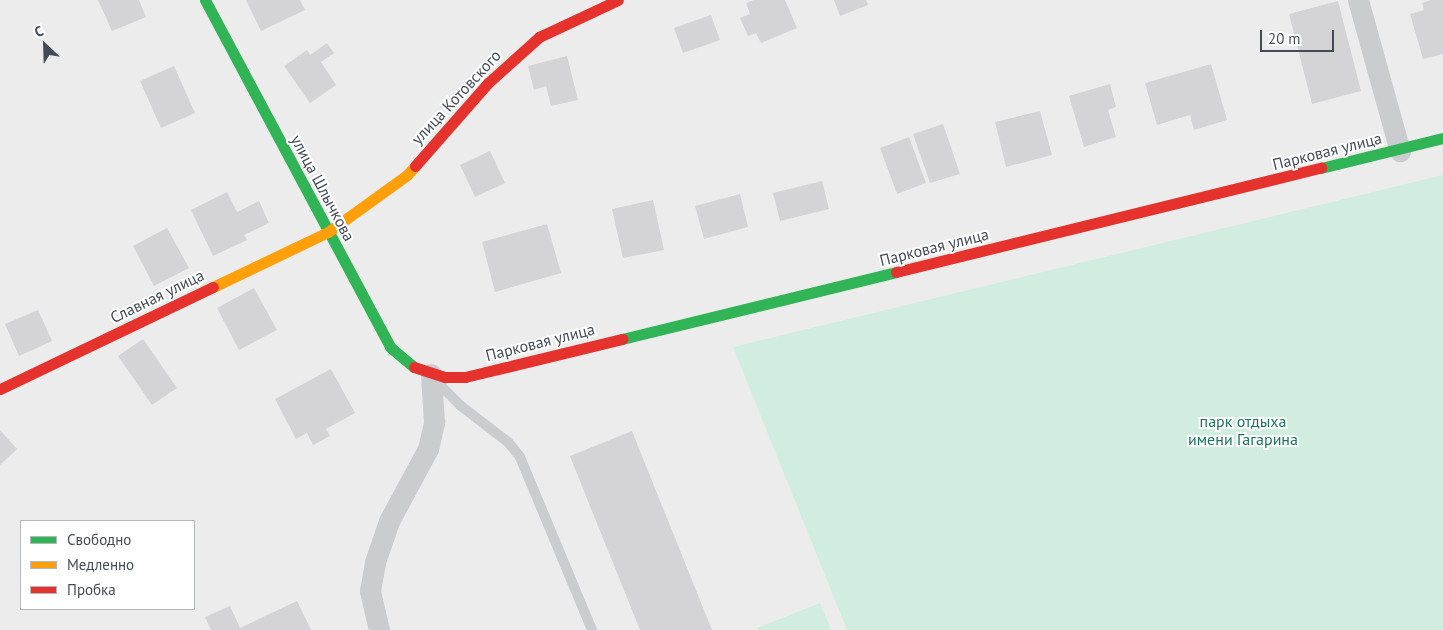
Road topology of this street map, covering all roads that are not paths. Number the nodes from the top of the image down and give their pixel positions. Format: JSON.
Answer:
{"nodes":[{"id":1,"x":205,"y":0,"type":"edge"},
{"id":2,"x":618,"y":0,"type":"edge"},
{"id":3,"x":1358,"y":0,"type":"edge"},
{"id":4,"x":1443,"y":138,"type":"edge"},
{"id":5,"x":1400,"y":151,"type":"junction"},
{"id":6,"x":328,"y":232,"type":"junction"},
{"id":7,"x":431,"y":374,"type":"junction"},
{"id":8,"x":0,"y":389,"type":"edge"},
{"id":9,"x":379,"y":630,"type":"edge"},
{"id":10,"x":592,"y":630,"type":"edge"}],
"edges":[{"from":1,"to":6,"type":"street","name":"улица Шлычкова"},
{"from":2,"to":6,"type":"street","name":"улица Котовского"},
{"from":3,"to":5,"type":"street"},
{"from":4,"to":5,"type":"street","name":"Парковая улица"},
{"from":5,"to":7,"type":"street","name":"Парковая улица"},
{"from":6,"to":7,"type":"street","name":"улица Шлычкова"},
{"from":6,"to":8,"type":"street","name":"Славная улица"},
{"from":7,"to":9,"type":"street"},
{"from":7,"to":10,"type":"lane"}]}
